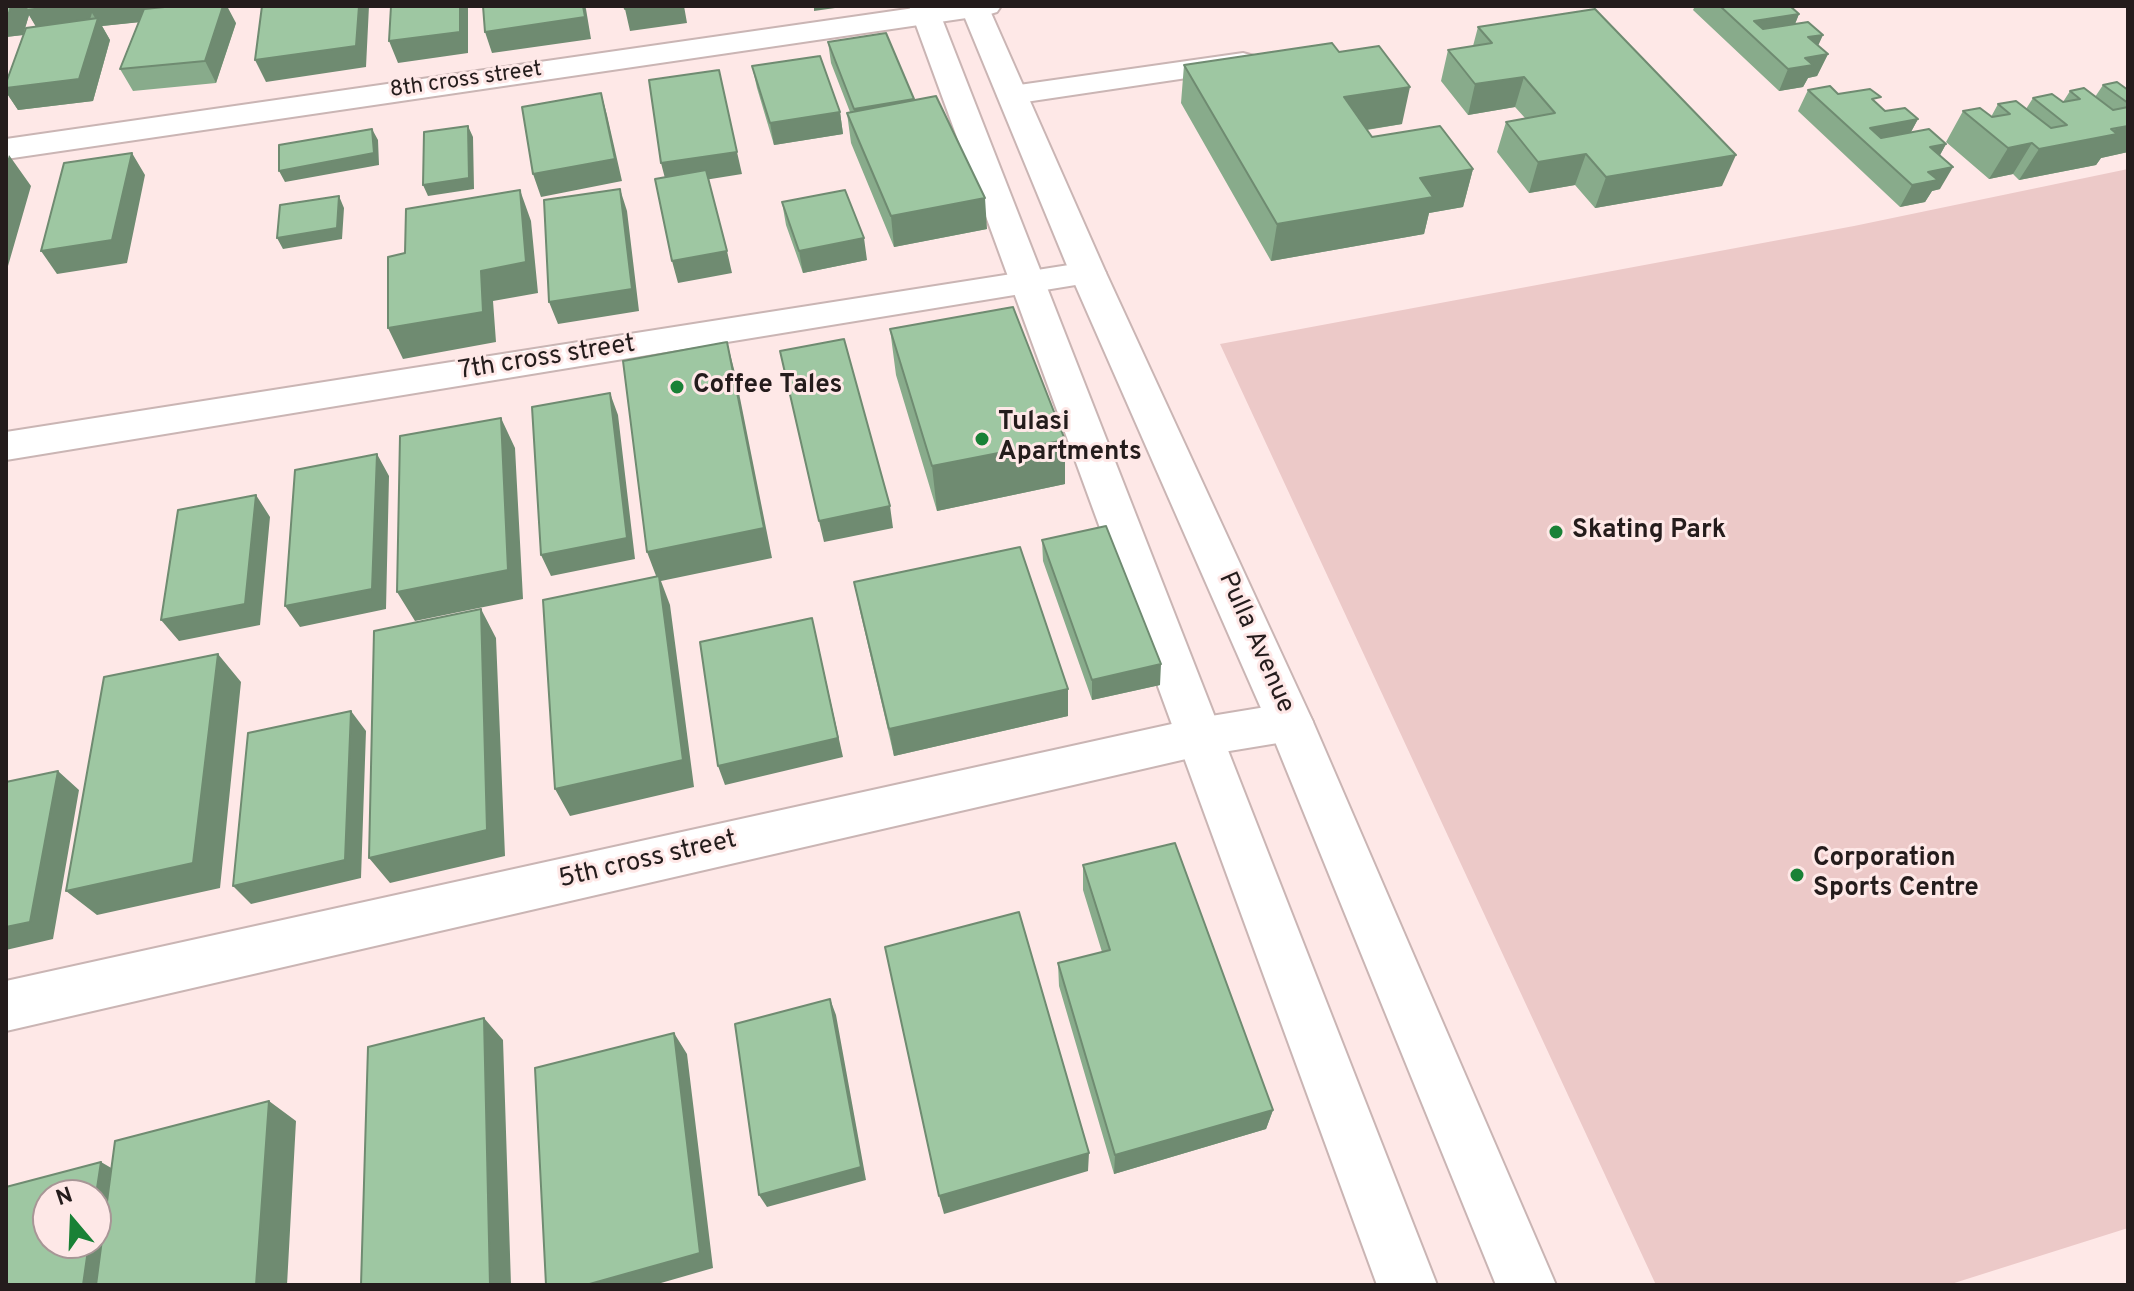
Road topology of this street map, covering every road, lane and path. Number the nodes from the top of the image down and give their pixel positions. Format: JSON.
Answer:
{"nodes":[{"id":1,"x":978,"y":7,"type":"edge"},
{"id":2,"x":925,"y":10,"type":"edge"},
{"id":3,"x":1276,"y":57,"type":"edge"},
{"id":4,"x":1012,"y":95,"type":"junction"},
{"id":5,"x":6,"y":149,"type":"edge"},
{"id":6,"x":1088,"y":273,"type":"junction"},
{"id":7,"x":1027,"y":282,"type":"junction"},
{"id":8,"x":6,"y":446,"type":"edge"},
{"id":9,"x":1290,"y":722,"type":"junction"},
{"id":10,"x":1199,"y":737,"type":"junction"},
{"id":11,"x":6,"y":1006,"type":"edge"},
{"id":12,"x":1407,"y":1285,"type":"edge"},
{"id":13,"x":1526,"y":1285,"type":"edge"}],
"edges":[{"from":1,"to":2,"type":"street","name":"8th cross street"},
{"from":1,"to":4,"type":"street","name":"Pulla Avenue"},
{"from":2,"to":5,"type":"street","name":"8th cross street"},
{"from":2,"to":7,"type":"street"},
{"from":3,"to":4,"type":"street"},
{"from":4,"to":6,"type":"street","name":"Pulla Avenue"},
{"from":6,"to":7,"type":"street","name":"7th cross street"},
{"from":6,"to":9,"type":"street","name":"Pulla Avenue"},
{"from":7,"to":8,"type":"street","name":"7th cross street"},
{"from":7,"to":10,"type":"street"},
{"from":9,"to":10,"type":"street","name":"5th cross street"},
{"from":9,"to":13,"type":"street","name":"Pulla Avenue"},
{"from":10,"to":11,"type":"street","name":"5th cross street"},
{"from":10,"to":12,"type":"street"}]}
